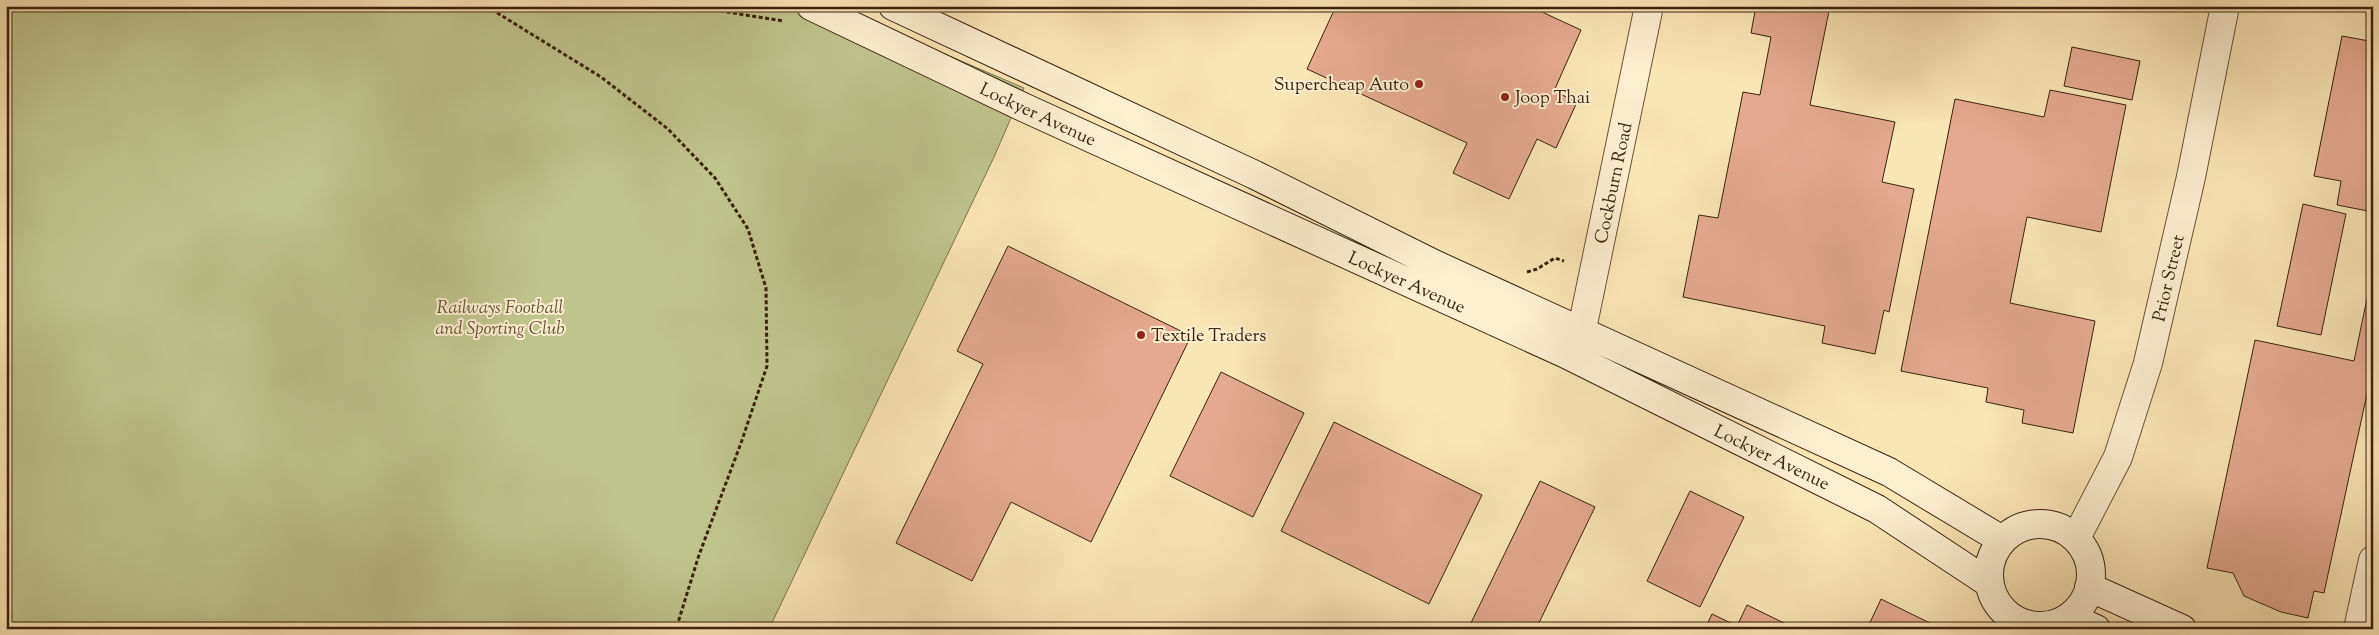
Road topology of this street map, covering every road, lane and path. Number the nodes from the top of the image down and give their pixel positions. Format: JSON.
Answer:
{"nodes":[{"id":1,"x":486,"y":6,"type":"edge"},
{"id":2,"x":688,"y":6,"type":"edge"},
{"id":3,"x":811,"y":6,"type":"edge"},
{"id":4,"x":892,"y":6,"type":"edge"},
{"id":5,"x":1649,"y":6,"type":"edge"},
{"id":6,"x":2225,"y":6,"type":"edge"},
{"id":7,"x":787,"y":21,"type":"dead end"},
{"id":8,"x":1580,"y":331,"type":"junction"},
{"id":9,"x":1576,"y":359,"type":"junction"},
{"id":10,"x":2076,"y":538,"type":"junction"},
{"id":11,"x":2002,"y":540,"type":"junction"},
{"id":12,"x":2373,"y":560,"type":"edge"},
{"id":13,"x":1989,"y":583,"type":"junction"},
{"id":14,"x":2089,"y":587,"type":"junction"},
{"id":15,"x":2070,"y":617,"type":"junction"},
{"id":16,"x":2010,"y":624,"type":"edge"},
{"id":17,"x":676,"y":629,"type":"edge"},
{"id":18,"x":2096,"y":629,"type":"edge"},
{"id":19,"x":2182,"y":629,"type":"edge"},
{"id":20,"x":2358,"y":629,"type":"edge"}],
"edges":[{"from":1,"to":17,"type":"path"},
{"from":2,"to":7,"type":"path"},
{"from":3,"to":9,"type":"main road","name":"Lockyer Avenue"},
{"from":4,"to":8,"type":"main road","name":"Lockyer Avenue"},
{"from":5,"to":8,"type":"main road","name":"Cockburn Road"},
{"from":6,"to":10,"type":"main road","name":"Prior Street"},
{"from":8,"to":9,"type":"main road","name":"Cockburn Road"},
{"from":8,"to":11,"type":"main road","name":"Lockyer Avenue"},
{"from":9,"to":13,"type":"main road","name":"Lockyer Avenue"},
{"from":10,"to":11,"type":"main road"},
{"from":10,"to":14,"type":"main road"},
{"from":11,"to":13,"type":"main road"},
{"from":12,"to":20,"type":"main road"},
{"from":13,"to":16,"type":"main road"},
{"from":14,"to":15,"type":"main road"},
{"from":14,"to":19,"type":"main road"},
{"from":15,"to":16,"type":"main road"},
{"from":15,"to":18,"type":"main road"}]}
